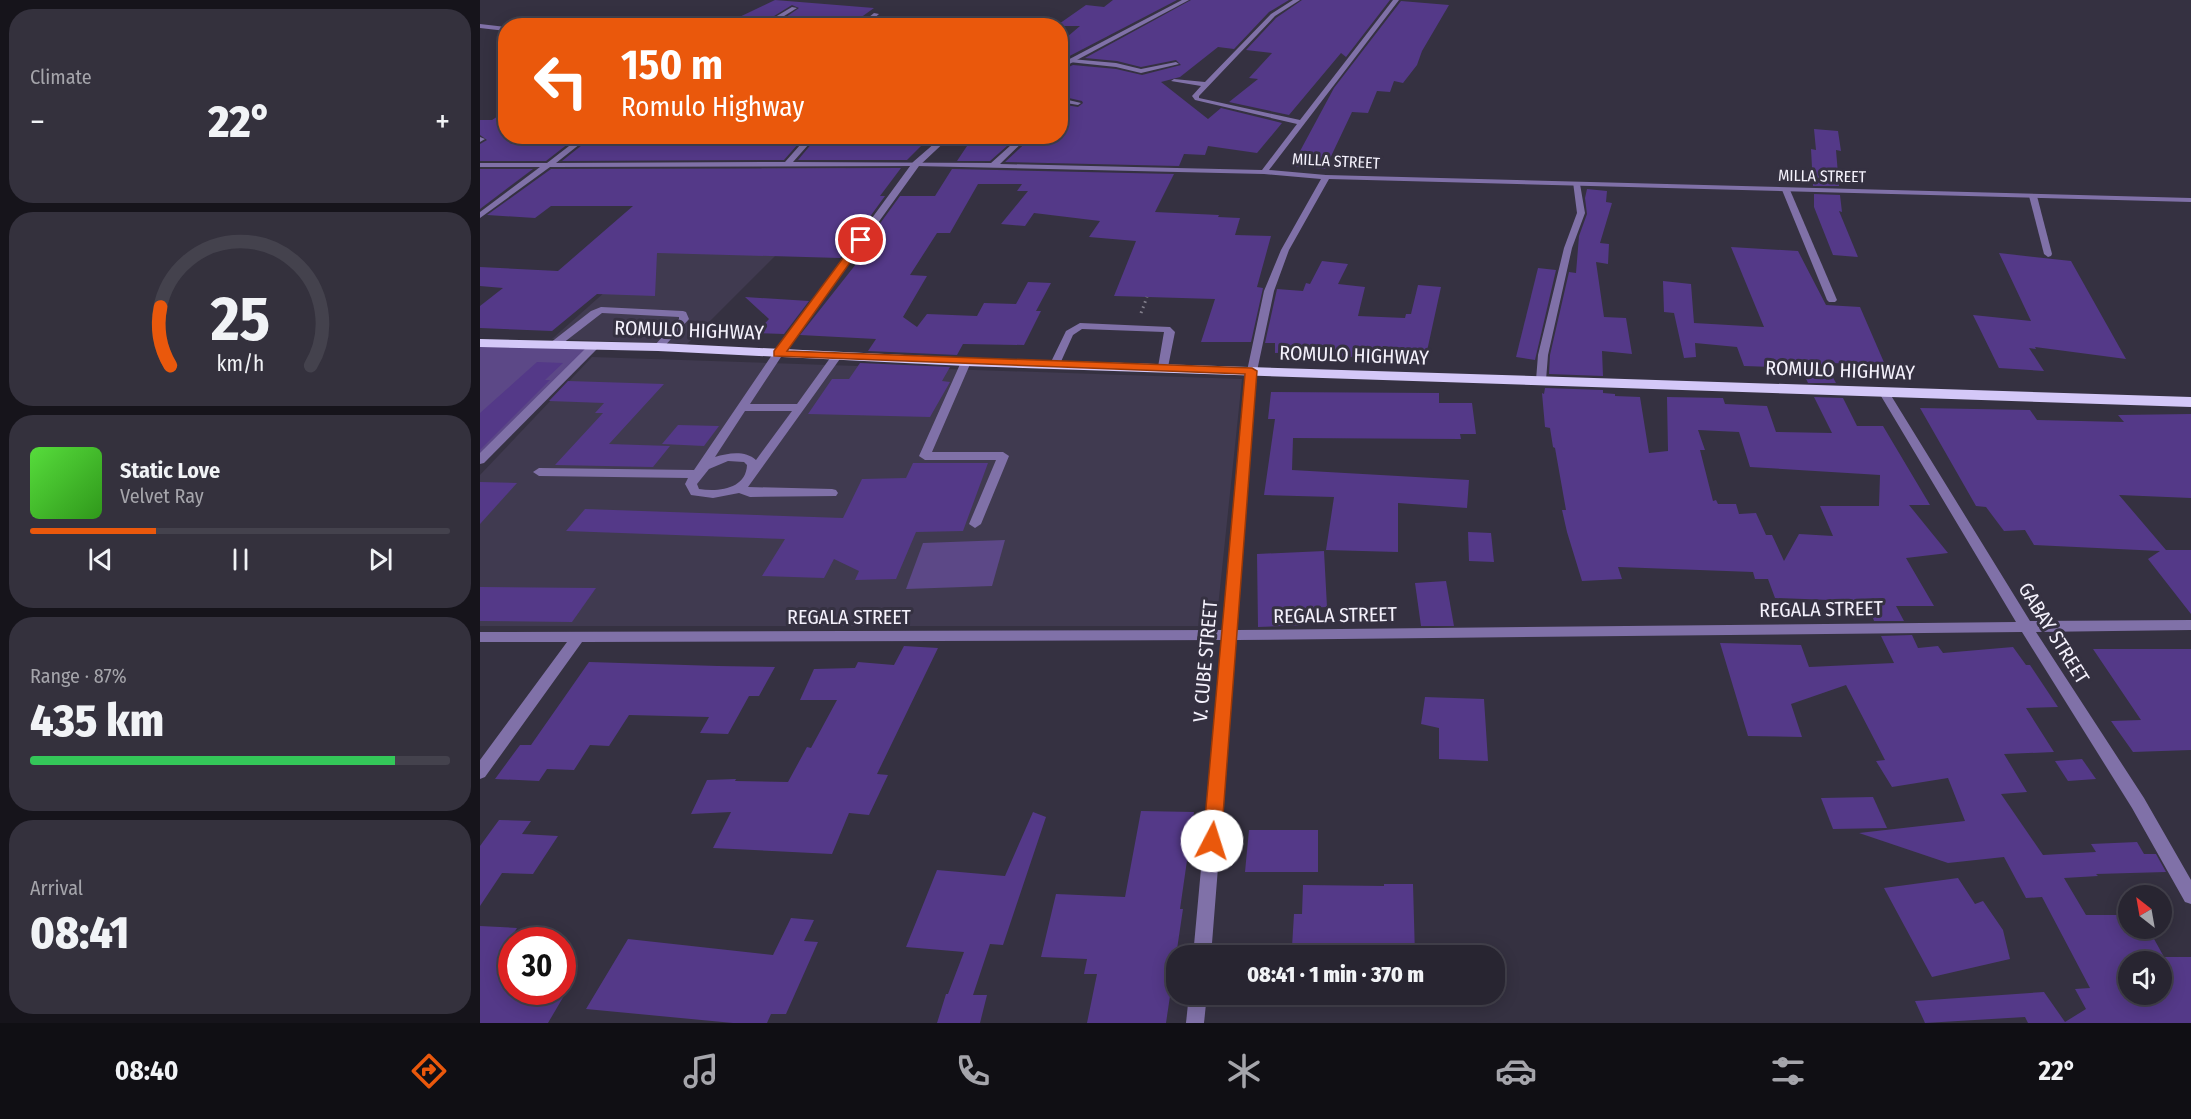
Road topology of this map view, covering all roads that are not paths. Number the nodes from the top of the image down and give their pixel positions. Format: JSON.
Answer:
{"nodes":[{"id":1,"x":1186,"y":0,"type":"edge"},
{"id":2,"x":1297,"y":0,"type":"edge"},
{"id":3,"x":1396,"y":0,"type":"edge"},
{"id":4,"x":794,"y":8,"type":"dead end"},
{"id":5,"x":876,"y":14,"type":"dead end"},
{"id":6,"x":777,"y":18,"type":"edge"},
{"id":7,"x":871,"y":18,"type":"edge"},
{"id":8,"x":480,"y":26,"type":"edge"},
{"id":9,"x":498,"y":28,"type":"edge"},
{"id":10,"x":1071,"y":61,"type":"junction"},
{"id":11,"x":1068,"y":63,"type":"edge"},
{"id":12,"x":1176,"y":64,"type":"dead end"},
{"id":13,"x":1174,"y":81,"type":"dead end"},
{"id":14,"x":1206,"y":84,"type":"junction"},
{"id":15,"x":1068,"y":101,"type":"edge"},
{"id":16,"x":1078,"y":103,"type":"dead end"},
{"id":17,"x":1302,"y":123,"type":"junction"},
{"id":18,"x":576,"y":144,"type":"edge"},
{"id":19,"x":806,"y":144,"type":"edge"},
{"id":20,"x":939,"y":144,"type":"edge"},
{"id":21,"x":1017,"y":144,"type":"edge"},
{"id":22,"x":788,"y":163,"type":"junction"},
{"id":23,"x":916,"y":164,"type":"junction"},
{"id":24,"x":480,"y":165,"type":"edge"},
{"id":25,"x":548,"y":166,"type":"junction"},
{"id":26,"x":993,"y":166,"type":"junction"},
{"id":27,"x":1264,"y":172,"type":"junction"},
{"id":28,"x":1326,"y":177,"type":"junction"},
{"id":29,"x":1576,"y":184,"type":"junction"},
{"id":30,"x":1786,"y":190,"type":"junction"},
{"id":31,"x":2033,"y":196,"type":"junction"},
{"id":32,"x":2191,"y":200,"type":"edge"},
{"id":33,"x":480,"y":216,"type":"edge"},
{"id":34,"x":2048,"y":254,"type":"dead end"},
{"id":35,"x":1832,"y":300,"type":"dead end"},
{"id":36,"x":480,"y":343,"type":"edge"},
{"id":37,"x":554,"y":345,"type":"junction"},
{"id":38,"x":594,"y":346,"type":"junction"},
{"id":39,"x":658,"y":347,"type":"junction"},
{"id":40,"x":778,"y":354,"type":"junction"},
{"id":41,"x":837,"y":356,"type":"junction"},
{"id":42,"x":966,"y":362,"type":"junction"},
{"id":43,"x":1055,"y":364,"type":"junction"},
{"id":44,"x":1163,"y":367,"type":"junction"},
{"id":45,"x":1252,"y":371,"type":"junction"},
{"id":46,"x":1541,"y":380,"type":"junction"},
{"id":47,"x":1882,"y":391,"type":"junction"},
{"id":48,"x":2191,"y":402,"type":"edge"},
{"id":49,"x":801,"y":407,"type":"junction"},
{"id":50,"x":742,"y":408,"type":"junction"},
{"id":51,"x":480,"y":460,"type":"edge"},
{"id":52,"x":699,"y":471,"type":"junction"},
{"id":53,"x":754,"y":471,"type":"junction"},
{"id":54,"x":539,"y":472,"type":"dead end"},
{"id":55,"x":739,"y":488,"type":"junction"},
{"id":56,"x":832,"y":493,"type":"dead end"},
{"id":57,"x":975,"y":524,"type":"dead end"},
{"id":58,"x":2191,"y":625,"type":"edge"},
{"id":59,"x":2026,"y":627,"type":"junction"},
{"id":60,"x":1230,"y":635,"type":"junction"},
{"id":61,"x":578,"y":637,"type":"junction"},
{"id":62,"x":480,"y":638,"type":"edge"},
{"id":63,"x":480,"y":772,"type":"edge"},
{"id":64,"x":2191,"y":896,"type":"edge"},
{"id":65,"x":1203,"y":945,"type":"edge"},
{"id":66,"x":1197,"y":1005,"type":"edge"},
{"id":67,"x":1196,"y":1023,"type":"edge"}],
"edges":[{"from":1,"to":10,"type":"street"},
{"from":2,"to":14,"type":"street"},
{"from":3,"to":17,"type":"street"},
{"from":4,"to":6,"type":"street"},
{"from":5,"to":7,"type":"street"},
{"from":8,"to":9,"type":"street"},
{"from":10,"to":11,"type":"street"},
{"from":10,"to":12,"type":"street"},
{"from":13,"to":14,"type":"street"},
{"from":14,"to":17,"type":"street"},
{"from":15,"to":16,"type":"street"},
{"from":17,"to":27,"type":"street"},
{"from":18,"to":25,"type":"street"},
{"from":19,"to":22,"type":"street"},
{"from":20,"to":23,"type":"street"},
{"from":21,"to":26,"type":"street"},
{"from":22,"to":23,"type":"street","name":"MILLA STREET"},
{"from":22,"to":25,"type":"street","name":"MILLA STREET"},
{"from":23,"to":26,"type":"street","name":"MILLA STREET"},
{"from":23,"to":40,"type":"street"},
{"from":24,"to":25,"type":"street","name":"MILLA STREET"},
{"from":25,"to":33,"type":"street"},
{"from":26,"to":27,"type":"street","name":"MILLA STREET"},
{"from":27,"to":28,"type":"street","name":"MILLA STREET"},
{"from":28,"to":29,"type":"street","name":"MILLA STREET"},
{"from":28,"to":45,"type":"street","name":"V. CUBE STREET"},
{"from":29,"to":30,"type":"street","name":"MILLA STREET"},
{"from":29,"to":46,"type":"street"},
{"from":30,"to":31,"type":"street","name":"MILLA STREET"},
{"from":30,"to":35,"type":"street"},
{"from":31,"to":32,"type":"street","name":"MILLA STREET"},
{"from":31,"to":34,"type":"street"},
{"from":36,"to":37,"type":"highway","name":"ROMULO HIGHWAY"},
{"from":37,"to":38,"type":"highway","name":"ROMULO HIGHWAY"},
{"from":37,"to":39,"type":"street"},
{"from":38,"to":39,"type":"highway","name":"ROMULO HIGHWAY"},
{"from":38,"to":51,"type":"street"},
{"from":39,"to":40,"type":"highway","name":"ROMULO HIGHWAY"},
{"from":40,"to":41,"type":"highway","name":"ROMULO HIGHWAY"},
{"from":40,"to":50,"type":"street"},
{"from":41,"to":42,"type":"highway","name":"ROMULO HIGHWAY"},
{"from":41,"to":49,"type":"street"},
{"from":42,"to":43,"type":"highway","name":"ROMULO HIGHWAY"},
{"from":42,"to":57,"type":"street"},
{"from":43,"to":44,"type":"highway","name":"ROMULO HIGHWAY"},
{"from":43,"to":44,"type":"street"},
{"from":44,"to":45,"type":"highway","name":"ROMULO HIGHWAY"},
{"from":45,"to":46,"type":"highway","name":"ROMULO HIGHWAY"},
{"from":45,"to":60,"type":"street","name":"V. CUBE STREET"},
{"from":46,"to":47,"type":"highway","name":"ROMULO HIGHWAY"},
{"from":47,"to":48,"type":"highway","name":"ROMULO HIGHWAY"},
{"from":47,"to":59,"type":"street","name":"GABAY STREET"},
{"from":49,"to":50,"type":"street"},
{"from":49,"to":53,"type":"street"},
{"from":50,"to":52,"type":"street"},
{"from":52,"to":53,"type":"street"},
{"from":52,"to":54,"type":"street"},
{"from":52,"to":55,"type":"street"},
{"from":53,"to":55,"type":"street"},
{"from":55,"to":56,"type":"street"},
{"from":58,"to":59,"type":"street","name":"REGALA STREET"},
{"from":59,"to":60,"type":"street","name":"REGALA STREET"},
{"from":59,"to":64,"type":"street","name":"GABAY STREET"},
{"from":60,"to":61,"type":"street","name":"REGALA STREET"},
{"from":60,"to":65,"type":"street","name":"V. CUBE STREET"},
{"from":61,"to":62,"type":"street","name":"REGALA STREET"},
{"from":61,"to":63,"type":"street"},
{"from":66,"to":67,"type":"street"}]}
